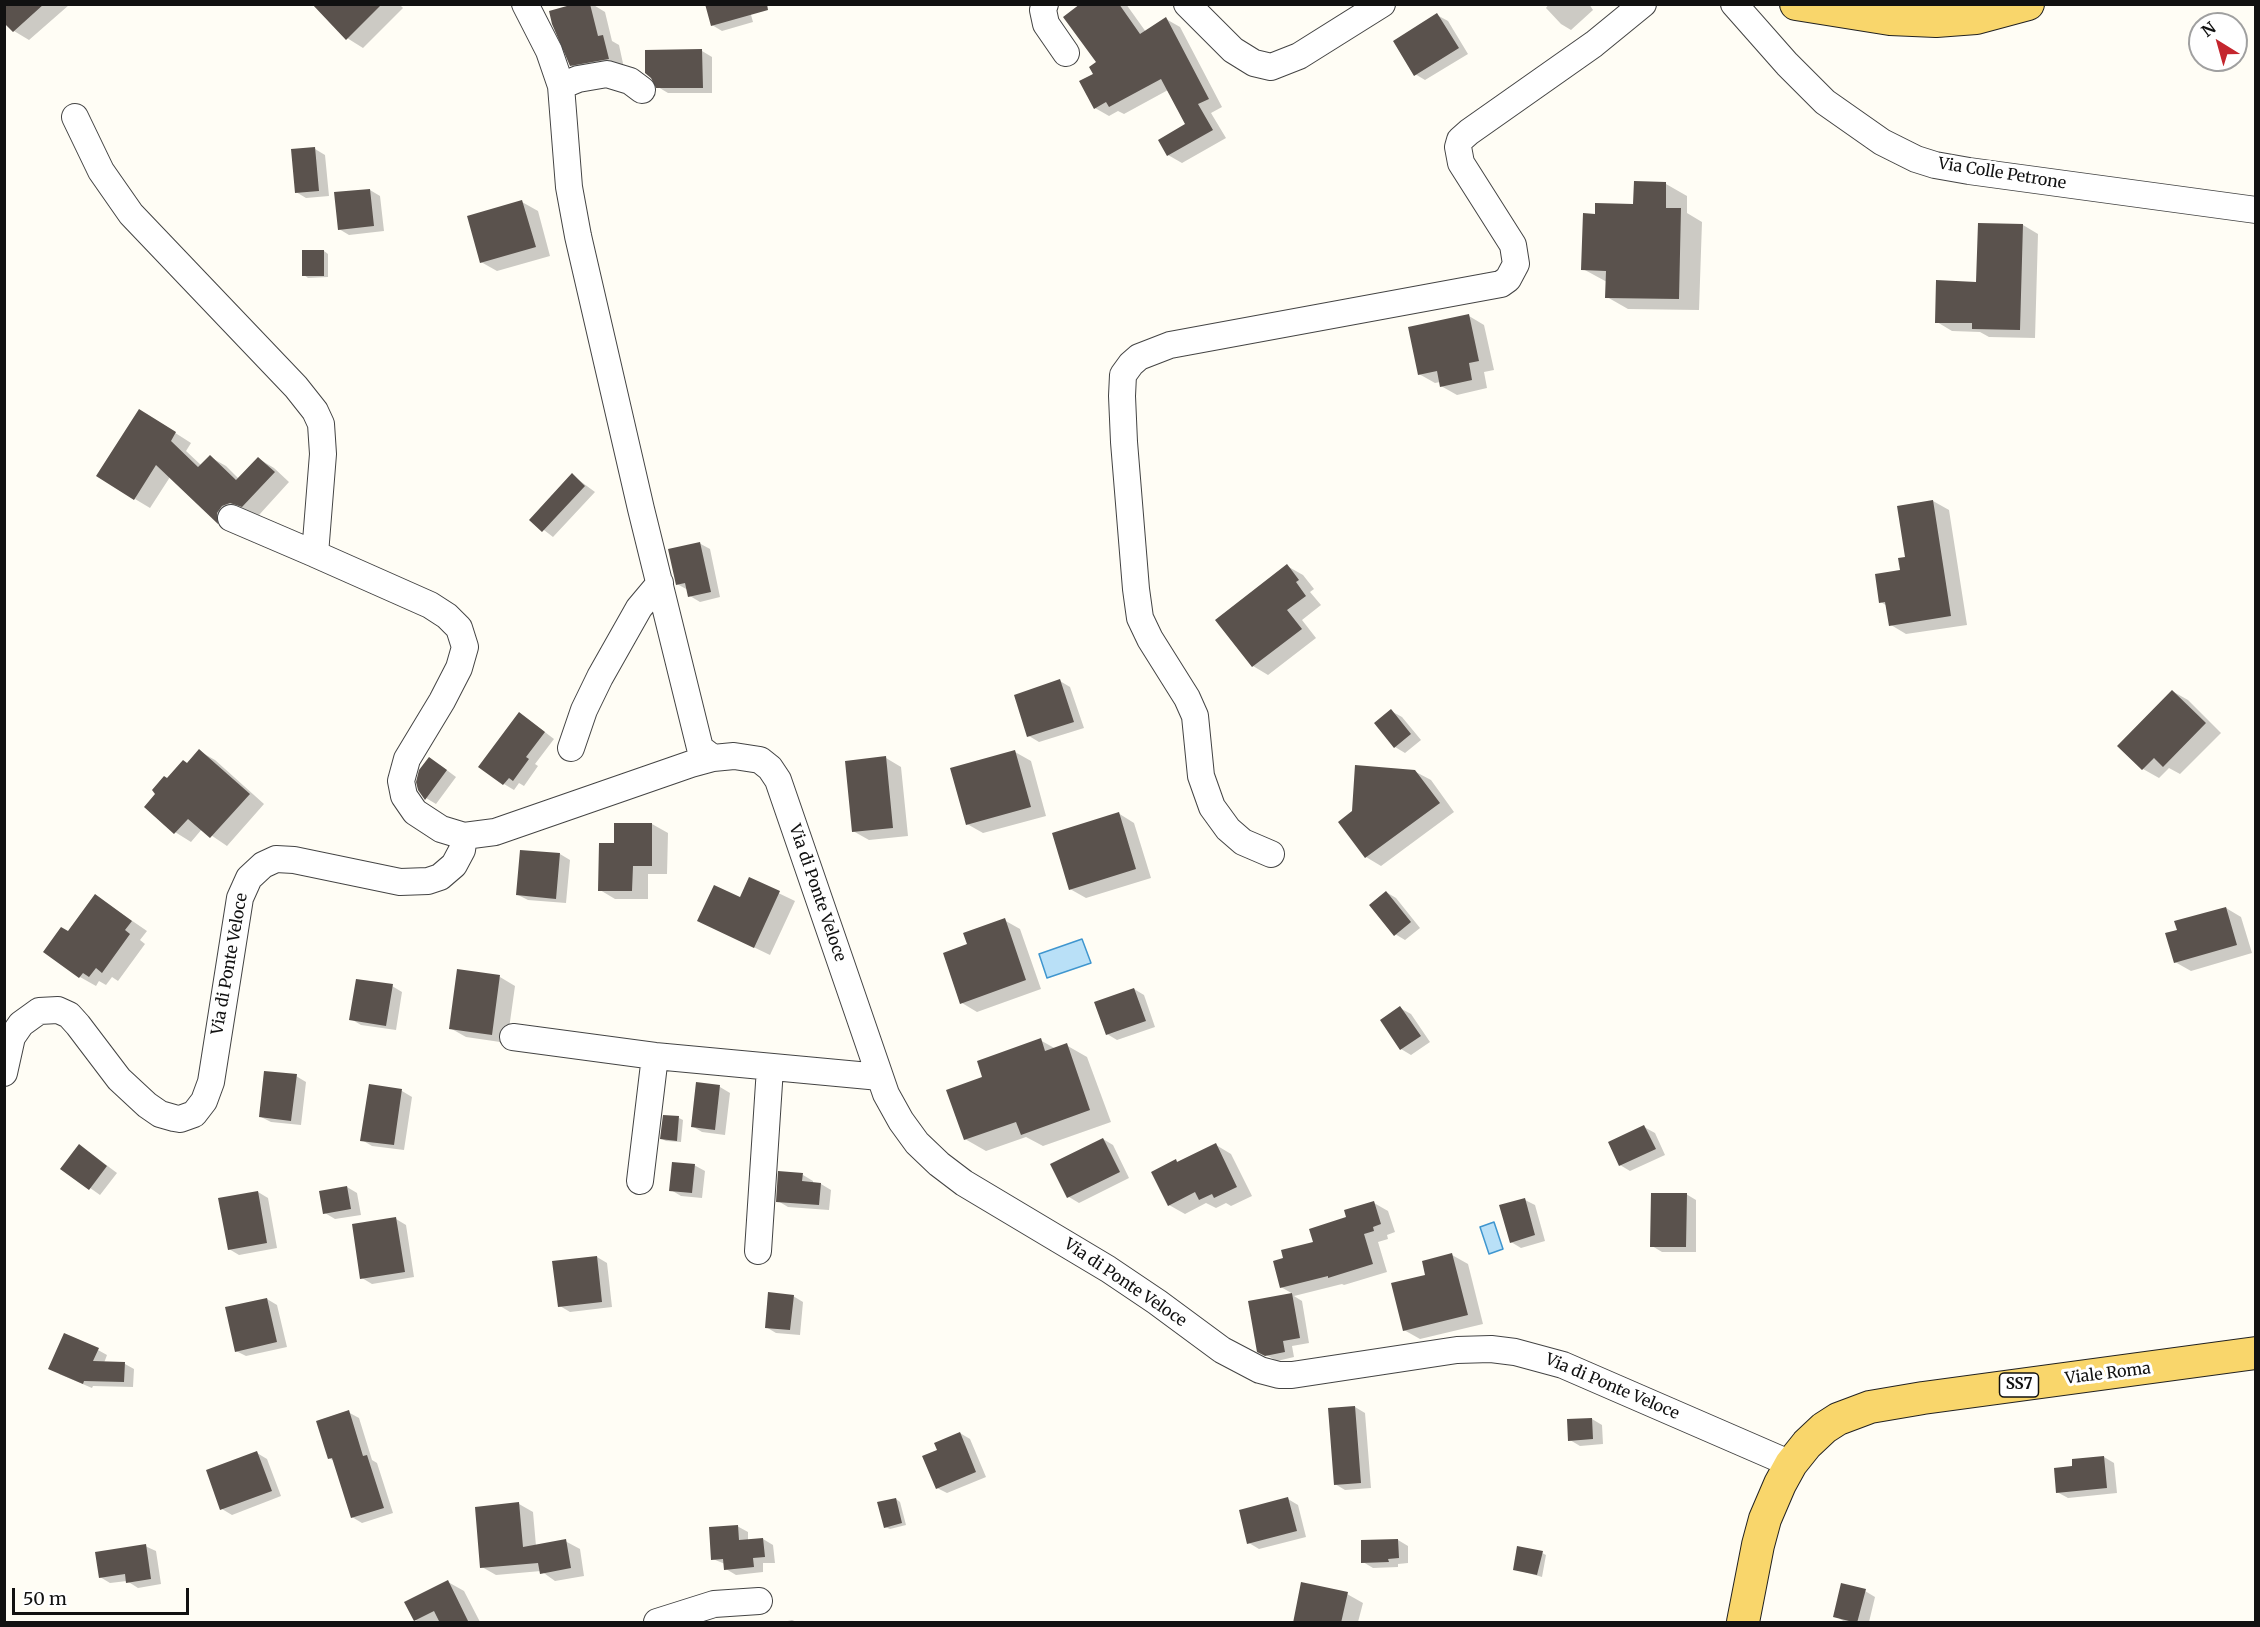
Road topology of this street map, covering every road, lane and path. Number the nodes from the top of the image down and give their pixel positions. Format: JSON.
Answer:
{"nodes":[{"id":1,"x":525,"y":4,"type":"edge"},
{"id":2,"x":1045,"y":4,"type":"edge"},
{"id":3,"x":1187,"y":4,"type":"edge"},
{"id":4,"x":1643,"y":4,"type":"edge"},
{"id":5,"x":1734,"y":4,"type":"edge"},
{"id":6,"x":1796,"y":4,"type":"edge"},
{"id":7,"x":2028,"y":4,"type":"edge"},
{"id":8,"x":1369,"y":7,"type":"edge"},
{"id":9,"x":1066,"y":53,"type":"dead end"},
{"id":10,"x":561,"y":86,"type":"junction"},
{"id":11,"x":642,"y":90,"type":"dead end"},
{"id":12,"x":75,"y":117,"type":"dead end"},
{"id":13,"x":2256,"y":210,"type":"edge"},
{"id":14,"x":231,"y":518,"type":"dead end"},
{"id":15,"x":315,"y":554,"type":"junction"},
{"id":16,"x":660,"y":583,"type":"junction"},
{"id":17,"x":571,"y":748,"type":"dead end"},
{"id":18,"x":701,"y":756,"type":"junction"},
{"id":19,"x":464,"y":836,"type":"junction"},
{"id":20,"x":1271,"y":854,"type":"dead end"},
{"id":21,"x":513,"y":1037,"type":"dead end"},
{"id":22,"x":655,"y":1056,"type":"junction"},
{"id":23,"x":770,"y":1068,"type":"junction"},
{"id":24,"x":4,"y":1073,"type":"edge"},
{"id":25,"x":880,"y":1077,"type":"junction"},
{"id":26,"x":640,"y":1181,"type":"dead end"},
{"id":27,"x":758,"y":1251,"type":"dead end"},
{"id":28,"x":2256,"y":1353,"type":"edge"},
{"id":29,"x":1795,"y":1459,"type":"junction"},
{"id":30,"x":759,"y":1601,"type":"dead end"},
{"id":31,"x":656,"y":1616,"type":"edge"},
{"id":32,"x":1743,"y":1623,"type":"edge"}],
"edges":[{"from":1,"to":10,"type":"street"},
{"from":2,"to":9,"type":"street"},
{"from":3,"to":8,"type":"street"},
{"from":4,"to":20,"type":"street"},
{"from":5,"to":13,"type":"street","name":"Via Colle Petrone"},
{"from":6,"to":7,"type":"main road"},
{"from":10,"to":11,"type":"street"},
{"from":10,"to":16,"type":"street"},
{"from":12,"to":15,"type":"street"},
{"from":14,"to":15,"type":"street"},
{"from":15,"to":19,"type":"street"},
{"from":16,"to":17,"type":"street"},
{"from":16,"to":18,"type":"street"},
{"from":18,"to":19,"type":"street","name":"Via di Ponte Veloce"},
{"from":18,"to":25,"type":"street","name":"Via di Ponte Veloce"},
{"from":19,"to":24,"type":"street","name":"Via di Ponte Veloce"},
{"from":21,"to":22,"type":"street"},
{"from":22,"to":23,"type":"street"},
{"from":22,"to":26,"type":"street"},
{"from":23,"to":25,"type":"street"},
{"from":23,"to":27,"type":"street"},
{"from":25,"to":29,"type":"street","name":"Via di Ponte Veloce"},
{"from":28,"to":29,"type":"main road","name":"Viale Roma","number":"SS7"},
{"from":29,"to":32,"type":"main road","number":"SS7"},
{"from":30,"to":31,"type":"street"}]}
